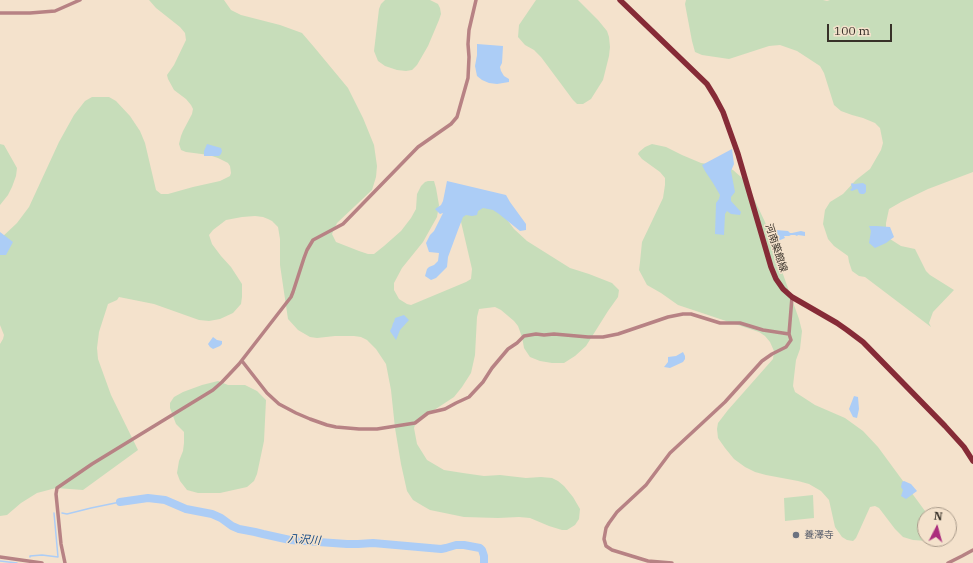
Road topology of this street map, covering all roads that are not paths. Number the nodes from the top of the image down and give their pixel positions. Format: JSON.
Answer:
{"nodes":[{"id":1,"x":80,"y":0,"type":"edge"},
{"id":2,"x":476,"y":0,"type":"edge"},
{"id":3,"x":620,"y":0,"type":"edge"},
{"id":4,"x":0,"y":13,"type":"edge"},
{"id":5,"x":792,"y":297,"type":"junction"},
{"id":6,"x":789,"y":334,"type":"junction"},
{"id":7,"x":242,"y":361,"type":"junction"},
{"id":8,"x":973,"y":461,"type":"edge"},
{"id":9,"x":973,"y":550,"type":"edge"},
{"id":10,"x":0,"y":557,"type":"edge"},
{"id":11,"x":647,"y":562,"type":"edge"},
{"id":12,"x":42,"y":563,"type":"edge"},
{"id":13,"x":65,"y":563,"type":"edge"},
{"id":14,"x":672,"y":563,"type":"edge"},
{"id":15,"x":948,"y":563,"type":"edge"}],
"edges":[{"from":1,"to":4,"type":"street"},
{"from":2,"to":7,"type":"street"},
{"from":3,"to":5,"type":"main road","name":"河南築館線"},
{"from":5,"to":6,"type":"street"},
{"from":5,"to":8,"type":"main road","name":"河南築館線"},
{"from":6,"to":7,"type":"street"},
{"from":6,"to":11,"type":"street"},
{"from":7,"to":13,"type":"street"},
{"from":9,"to":15,"type":"street"},
{"from":10,"to":12,"type":"street"},
{"from":11,"to":14,"type":"street"}]}
